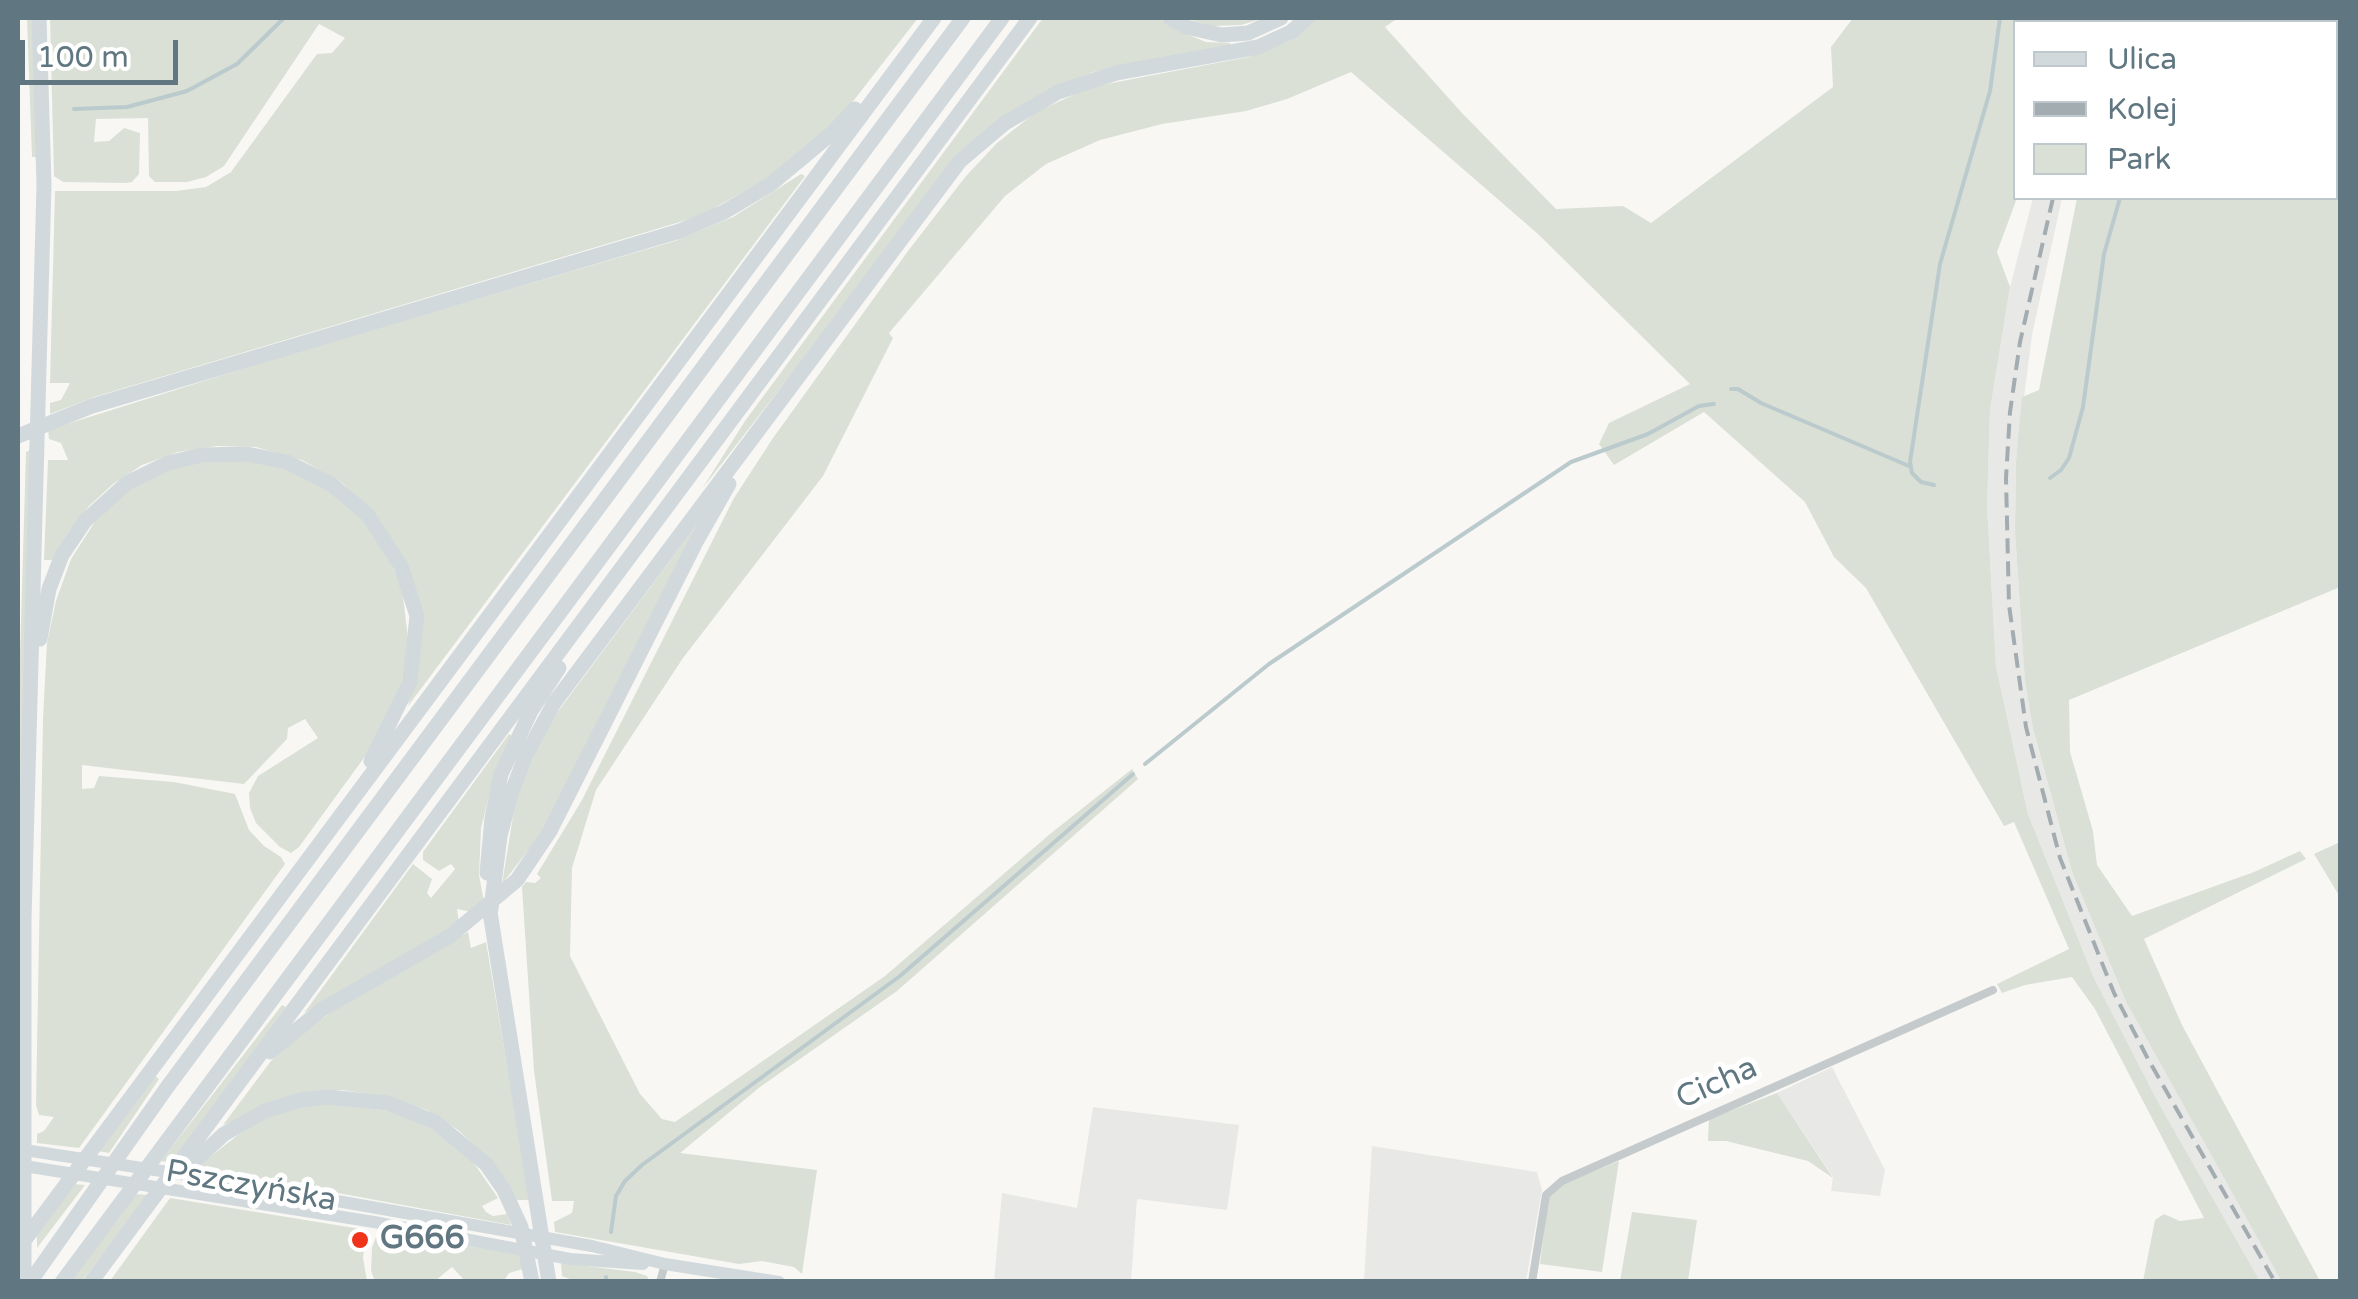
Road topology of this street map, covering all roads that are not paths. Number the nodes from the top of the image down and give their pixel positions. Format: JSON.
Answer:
{"nodes":[{"id":1,"x":39,"y":18,"type":"edge"},
{"id":2,"x":934,"y":18,"type":"edge"},
{"id":3,"x":962,"y":18,"type":"edge"},
{"id":4,"x":1002,"y":18,"type":"edge"},
{"id":5,"x":1030,"y":18,"type":"edge"},
{"id":6,"x":1170,"y":18,"type":"edge"},
{"id":7,"x":1281,"y":18,"type":"edge"},
{"id":8,"x":1307,"y":18,"type":"edge"},
{"id":9,"x":906,"y":56,"type":"junction"},
{"id":10,"x":760,"y":428,"type":"junction"},
{"id":11,"x":18,"y":436,"type":"edge"},
{"id":12,"x":607,"y":587,"type":"junction"},
{"id":13,"x":30,"y":707,"type":"junction"},
{"id":14,"x":352,"y":800,"type":"junction"},
{"id":15,"x":482,"y":917,"type":"junction"},
{"id":16,"x":1993,"y":990,"type":"dead end"},
{"id":17,"x":245,"y":1074,"type":"junction"},
{"id":18,"x":18,"y":1150,"type":"edge"},
{"id":19,"x":18,"y":1165,"type":"edge"},
{"id":20,"x":141,"y":1215,"type":"junction"},
{"id":21,"x":18,"y":1249,"type":"edge"},
{"id":22,"x":665,"y":1264,"type":"junction"},
{"id":23,"x":532,"y":1277,"type":"edge"},
{"id":24,"x":549,"y":1278,"type":"edge"},
{"id":25,"x":27,"y":1282,"type":"edge"},
{"id":26,"x":62,"y":1282,"type":"edge"},
{"id":27,"x":90,"y":1282,"type":"edge"},
{"id":28,"x":660,"y":1282,"type":"edge"},
{"id":29,"x":779,"y":1282,"type":"edge"},
{"id":30,"x":1532,"y":1282,"type":"edge"}],
"edges":[{"from":1,"to":13,"type":"highway"},
{"from":2,"to":9,"type":"highway"},
{"from":3,"to":25,"type":"highway"},
{"from":4,"to":26,"type":"highway"},
{"from":5,"to":12,"type":"highway"},
{"from":6,"to":7,"type":"highway"},
{"from":8,"to":10,"type":"highway"},
{"from":9,"to":11,"type":"highway"},
{"from":9,"to":14,"type":"highway"},
{"from":10,"to":15,"type":"highway"},
{"from":10,"to":15,"type":"highway"},
{"from":12,"to":15,"type":"highway"},
{"from":12,"to":17,"type":"highway"},
{"from":13,"to":14,"type":"highway"},
{"from":13,"to":25,"type":"highway"},
{"from":14,"to":21,"type":"highway"},
{"from":15,"to":17,"type":"highway"},
{"from":15,"to":24,"type":"highway"},
{"from":16,"to":30,"type":"street","name":"Cicha"},
{"from":17,"to":20,"type":"highway"},
{"from":18,"to":22,"type":"main road","name":"Pszczyńska"},
{"from":19,"to":22,"type":"main road","name":"Pszczyńska"},
{"from":20,"to":23,"type":"highway"},
{"from":20,"to":27,"type":"highway"},
{"from":22,"to":28,"type":"street"},
{"from":22,"to":29,"type":"main road"}]}
